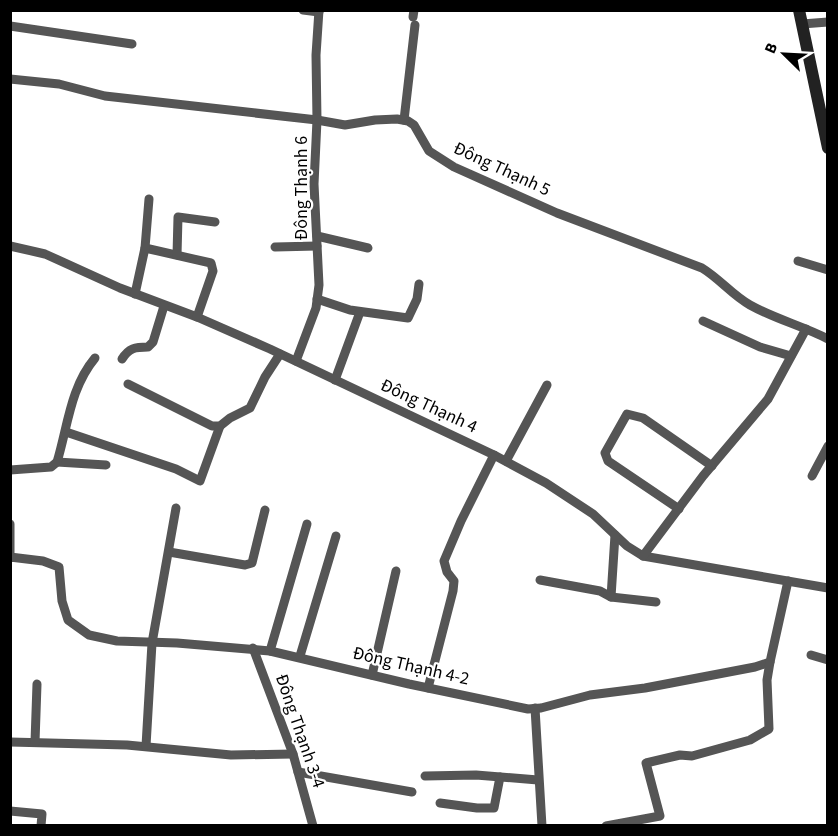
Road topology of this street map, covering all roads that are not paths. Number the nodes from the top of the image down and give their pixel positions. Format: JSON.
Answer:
{"nodes":[{"id":1,"x":303,"y":10,"type":"edge"},
{"id":2,"x":799,"y":10,"type":"edge"},
{"id":3,"x":319,"y":11,"type":"edge"},
{"id":4,"x":414,"y":17,"type":"edge"},
{"id":5,"x":828,"y":22,"type":"edge"},
{"id":6,"x":802,"y":24,"type":"junction"},
{"id":7,"x":10,"y":26,"type":"edge"},
{"id":8,"x":132,"y":44,"type":"dead end"},
{"id":9,"x":10,"y":79,"type":"edge"},
{"id":10,"x":822,"y":96,"type":"edge"},
{"id":11,"x":317,"y":120,"type":"junction"},
{"id":12,"x":404,"y":120,"type":"junction"},
{"id":13,"x":828,"y":148,"type":"edge"},
{"id":14,"x":149,"y":199,"type":"dead end"},
{"id":15,"x":215,"y":222,"type":"dead end"},
{"id":16,"x":316,"y":236,"type":"junction"},
{"id":17,"x":10,"y":246,"type":"edge"},
{"id":18,"x":317,"y":246,"type":"junction"},
{"id":19,"x":275,"y":247,"type":"dead end"},
{"id":20,"x":145,"y":248,"type":"junction"},
{"id":21,"x":368,"y":248,"type":"dead end"},
{"id":22,"x":177,"y":255,"type":"junction"},
{"id":23,"x":798,"y":261,"type":"dead end"},
{"id":24,"x":828,"y":270,"type":"edge"},
{"id":25,"x":419,"y":284,"type":"dead end"},
{"id":26,"x":135,"y":294,"type":"junction"},
{"id":27,"x":317,"y":299,"type":"junction"},
{"id":28,"x":164,"y":306,"type":"junction"},
{"id":29,"x":360,"y":312,"type":"junction"},
{"id":30,"x":196,"y":317,"type":"junction"},
{"id":31,"x":703,"y":321,"type":"dead end"},
{"id":32,"x":806,"y":329,"type":"junction"},
{"id":33,"x":828,"y":339,"type":"edge"},
{"id":34,"x":280,"y":354,"type":"junction"},
{"id":35,"x":791,"y":356,"type":"junction"},
{"id":36,"x":95,"y":358,"type":"dead end"},
{"id":37,"x":122,"y":359,"type":"dead end"},
{"id":38,"x":296,"y":361,"type":"junction"},
{"id":39,"x":335,"y":380,"type":"junction"},
{"id":40,"x":128,"y":384,"type":"dead end"},
{"id":41,"x":547,"y":385,"type":"dead end"},
{"id":42,"x":220,"y":426,"type":"junction"},
{"id":43,"x":66,"y":432,"type":"junction"},
{"id":44,"x":828,"y":446,"type":"edge"},
{"id":45,"x":494,"y":454,"type":"junction"},
{"id":46,"x":506,"y":461,"type":"junction"},
{"id":47,"x":57,"y":462,"type":"junction"},
{"id":48,"x":106,"y":465,"type":"dead end"},
{"id":49,"x":712,"y":465,"type":"junction"},
{"id":50,"x":10,"y":470,"type":"edge"},
{"id":51,"x":812,"y":476,"type":"dead end"},
{"id":52,"x":176,"y":508,"type":"dead end"},
{"id":53,"x":679,"y":509,"type":"junction"},
{"id":54,"x":266,"y":510,"type":"dead end"},
{"id":55,"x":10,"y":524,"type":"edge"},
{"id":56,"x":307,"y":524,"type":"dead end"},
{"id":57,"x":615,"y":535,"type":"junction"},
{"id":58,"x":336,"y":536,"type":"dead end"},
{"id":59,"x":169,"y":552,"type":"junction"},
{"id":60,"x":643,"y":556,"type":"junction"},
{"id":61,"x":11,"y":557,"type":"edge"},
{"id":62,"x":396,"y":571,"type":"dead end"},
{"id":63,"x":540,"y":580,"type":"dead end"},
{"id":64,"x":788,"y":581,"type":"junction"},
{"id":65,"x":828,"y":588,"type":"edge"},
{"id":66,"x":611,"y":597,"type":"junction"},
{"id":67,"x":656,"y":603,"type":"dead end"},
{"id":68,"x":152,"y":643,"type":"junction"},
{"id":69,"x":253,"y":648,"type":"junction"},
{"id":70,"x":270,"y":651,"type":"junction"},
{"id":71,"x":811,"y":655,"type":"dead end"},
{"id":72,"x":300,"y":656,"type":"junction"},
{"id":73,"x":828,"y":660,"type":"edge"},
{"id":74,"x":770,"y":662,"type":"junction"},
{"id":75,"x":372,"y":675,"type":"junction"},
{"id":76,"x":37,"y":684,"type":"dead end"},
{"id":77,"x":428,"y":688,"type":"junction"},
{"id":78,"x":535,"y":708,"type":"junction"},
{"id":79,"x":10,"y":742,"type":"edge"},
{"id":80,"x":35,"y":742,"type":"junction"},
{"id":81,"x":146,"y":746,"type":"junction"},
{"id":82,"x":293,"y":754,"type":"junction"},
{"id":83,"x":298,"y":772,"type":"junction"},
{"id":84,"x":425,"y":776,"type":"dead end"},
{"id":85,"x":500,"y":777,"type":"junction"},
{"id":86,"x":538,"y":780,"type":"junction"},
{"id":87,"x":412,"y":792,"type":"dead end"},
{"id":88,"x":440,"y":803,"type":"dead end"},
{"id":89,"x":10,"y":811,"type":"edge"},
{"id":90,"x":42,"y":825,"type":"edge"},
{"id":91,"x":313,"y":825,"type":"edge"},
{"id":92,"x":542,"y":825,"type":"edge"},
{"id":93,"x":606,"y":825,"type":"edge"}],
"edges":[{"from":1,"to":3,"type":"street"},
{"from":2,"to":6,"type":"main road"},
{"from":3,"to":11,"type":"street","name":"Đông Thạnh 6"},
{"from":4,"to":12,"type":"street"},
{"from":5,"to":6,"type":"street"},
{"from":6,"to":10,"type":"main road"},
{"from":7,"to":8,"type":"street"},
{"from":9,"to":11,"type":"street"},
{"from":10,"to":13,"type":"main road"},
{"from":11,"to":12,"type":"street"},
{"from":11,"to":16,"type":"street","name":"Đông Thạnh 6"},
{"from":12,"to":32,"type":"street","name":"Đông Thạnh 5"},
{"from":14,"to":20,"type":"street"},
{"from":15,"to":22,"type":"street"},
{"from":16,"to":18,"type":"street","name":"Đông Thạnh 6"},
{"from":16,"to":21,"type":"street"},
{"from":17,"to":26,"type":"street","name":"Đông Thạnh 4"},
{"from":18,"to":19,"type":"street"},
{"from":18,"to":27,"type":"street","name":"Đông Thạnh 6"},
{"from":20,"to":22,"type":"street"},
{"from":20,"to":26,"type":"street"},
{"from":22,"to":30,"type":"street"},
{"from":23,"to":24,"type":"street"},
{"from":25,"to":29,"type":"street"},
{"from":26,"to":28,"type":"street","name":"Đông Thạnh 4"},
{"from":27,"to":29,"type":"street"},
{"from":27,"to":38,"type":"street","name":"Đông Thạnh 6"},
{"from":28,"to":30,"type":"street","name":"Đông Thạnh 4"},
{"from":28,"to":37,"type":"street"},
{"from":29,"to":39,"type":"street"},
{"from":30,"to":34,"type":"street","name":"Đông Thạnh 4"},
{"from":31,"to":35,"type":"street"},
{"from":32,"to":33,"type":"street","name":"Đông Thạnh 5"},
{"from":32,"to":35,"type":"street"},
{"from":34,"to":38,"type":"street","name":"Đông Thạnh 4"},
{"from":34,"to":42,"type":"street"},
{"from":35,"to":49,"type":"street"},
{"from":36,"to":43,"type":"street"},
{"from":38,"to":39,"type":"street","name":"Đông Thạnh 4"},
{"from":39,"to":45,"type":"street","name":"Đông Thạnh 4"},
{"from":40,"to":42,"type":"street"},
{"from":41,"to":46,"type":"street"},
{"from":42,"to":43,"type":"street"},
{"from":43,"to":47,"type":"street"},
{"from":44,"to":51,"type":"street"},
{"from":45,"to":46,"type":"street","name":"Đông Thạnh 4"},
{"from":45,"to":77,"type":"street"},
{"from":46,"to":57,"type":"street","name":"Đông Thạnh 4"},
{"from":47,"to":48,"type":"street"},
{"from":47,"to":50,"type":"street"},
{"from":49,"to":53,"type":"street"},
{"from":49,"to":53,"type":"street"},
{"from":52,"to":59,"type":"street"},
{"from":53,"to":60,"type":"street"},
{"from":54,"to":59,"type":"street"},
{"from":55,"to":61,"type":"street"},
{"from":56,"to":70,"type":"street"},
{"from":57,"to":60,"type":"street","name":"Đông Thạnh 4"},
{"from":57,"to":66,"type":"street"},
{"from":58,"to":72,"type":"street"},
{"from":59,"to":68,"type":"street"},
{"from":60,"to":64,"type":"street","name":"Đông Thạnh 4"},
{"from":61,"to":68,"type":"street","name":"Đông Thạnh 4-2"},
{"from":62,"to":75,"type":"street"},
{"from":63,"to":66,"type":"street"},
{"from":64,"to":65,"type":"street","name":"Đông Thạnh 4"},
{"from":64,"to":74,"type":"street"},
{"from":66,"to":67,"type":"street"},
{"from":68,"to":69,"type":"street","name":"Đông Thạnh 4-2"},
{"from":68,"to":81,"type":"street"},
{"from":69,"to":70,"type":"street","name":"Đông Thạnh 4-2"},
{"from":69,"to":82,"type":"street","name":"Đông Thạnh 3-4"},
{"from":70,"to":72,"type":"street","name":"Đông Thạnh 4-2"},
{"from":71,"to":73,"type":"street"},
{"from":72,"to":75,"type":"street","name":"Đông Thạnh 4-2"},
{"from":74,"to":78,"type":"street","name":"Đông Thạnh 4-2"},
{"from":74,"to":93,"type":"street"},
{"from":75,"to":77,"type":"street","name":"Đông Thạnh 4-2"},
{"from":76,"to":80,"type":"street"},
{"from":77,"to":78,"type":"street","name":"Đông Thạnh 4-2"},
{"from":78,"to":86,"type":"street"},
{"from":79,"to":80,"type":"street"},
{"from":80,"to":81,"type":"street"},
{"from":81,"to":82,"type":"street"},
{"from":82,"to":83,"type":"street","name":"Đông Thạnh 3-4"},
{"from":83,"to":87,"type":"street"},
{"from":83,"to":91,"type":"street","name":"Đông Thạnh 3-4"},
{"from":84,"to":85,"type":"street"},
{"from":85,"to":86,"type":"street"},
{"from":85,"to":88,"type":"street"},
{"from":86,"to":92,"type":"street"},
{"from":89,"to":90,"type":"street"}]}
